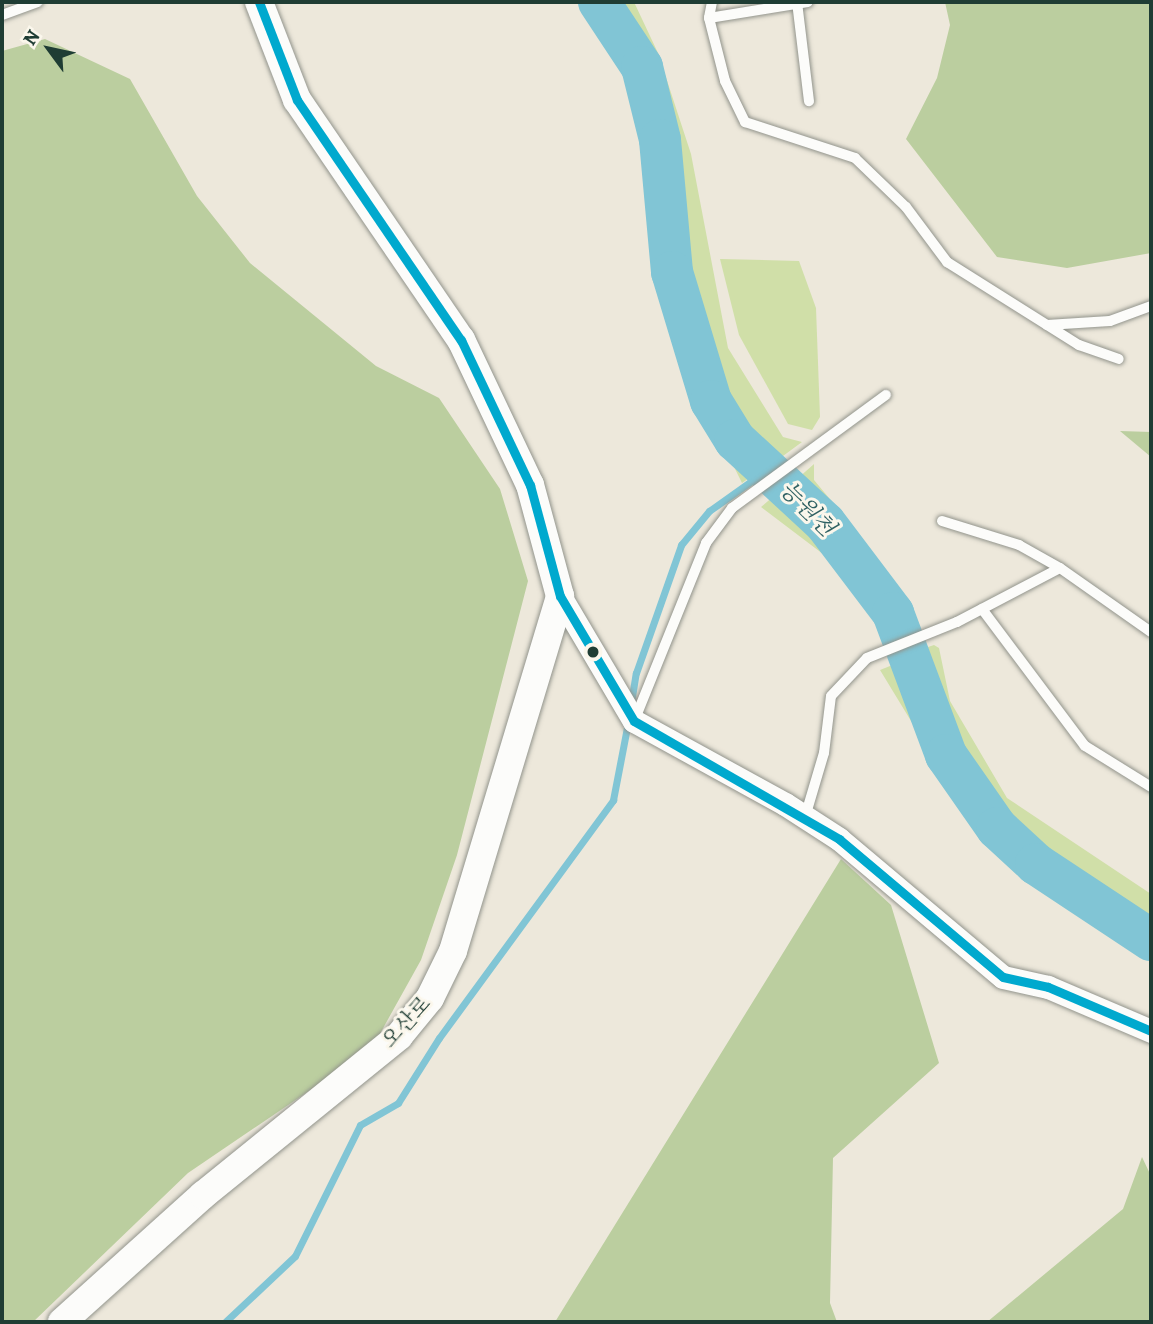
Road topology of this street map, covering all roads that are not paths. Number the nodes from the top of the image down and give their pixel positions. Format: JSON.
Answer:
{"nodes":[{"id":1,"x":38,"y":2,"type":"edge"},
{"id":2,"x":259,"y":2,"type":"edge"},
{"id":3,"x":712,"y":2,"type":"edge"},
{"id":4,"x":801,"y":2,"type":"edge"},
{"id":5,"x":2,"y":15,"type":"edge"},
{"id":6,"x":709,"y":18,"type":"junction"},
{"id":7,"x":809,"y":101,"type":"dead end"},
{"id":8,"x":1151,"y":306,"type":"edge"},
{"id":9,"x":1047,"y":325,"type":"junction"},
{"id":10,"x":1119,"y":359,"type":"dead end"},
{"id":11,"x":886,"y":395,"type":"dead end"},
{"id":12,"x":942,"y":521,"type":"dead end"},
{"id":13,"x":1060,"y":568,"type":"junction"},
{"id":14,"x":560,"y":596,"type":"junction"},
{"id":15,"x":982,"y":608,"type":"junction"},
{"id":16,"x":1151,"y":632,"type":"edge"},
{"id":17,"x":633,"y":721,"type":"junction"},
{"id":18,"x":1151,"y":787,"type":"edge"},
{"id":19,"x":805,"y":817,"type":"junction"},
{"id":20,"x":1151,"y":1031,"type":"edge"},
{"id":21,"x":62,"y":1322,"type":"edge"}],
"edges":[{"from":1,"to":5,"type":"lane"},
{"from":2,"to":14,"type":"street"},
{"from":3,"to":6,"type":"lane"},
{"from":4,"to":6,"type":"lane"},
{"from":4,"to":7,"type":"lane"},
{"from":6,"to":9,"type":"lane"},
{"from":8,"to":9,"type":"lane"},
{"from":9,"to":10,"type":"lane"},
{"from":11,"to":17,"type":"lane"},
{"from":12,"to":13,"type":"lane"},
{"from":13,"to":15,"type":"lane"},
{"from":13,"to":16,"type":"lane"},
{"from":14,"to":17,"type":"street"},
{"from":14,"to":21,"type":"street","name":"오산로"},
{"from":15,"to":18,"type":"lane"},
{"from":15,"to":19,"type":"lane"},
{"from":17,"to":19,"type":"street"},
{"from":19,"to":20,"type":"street"}]}
